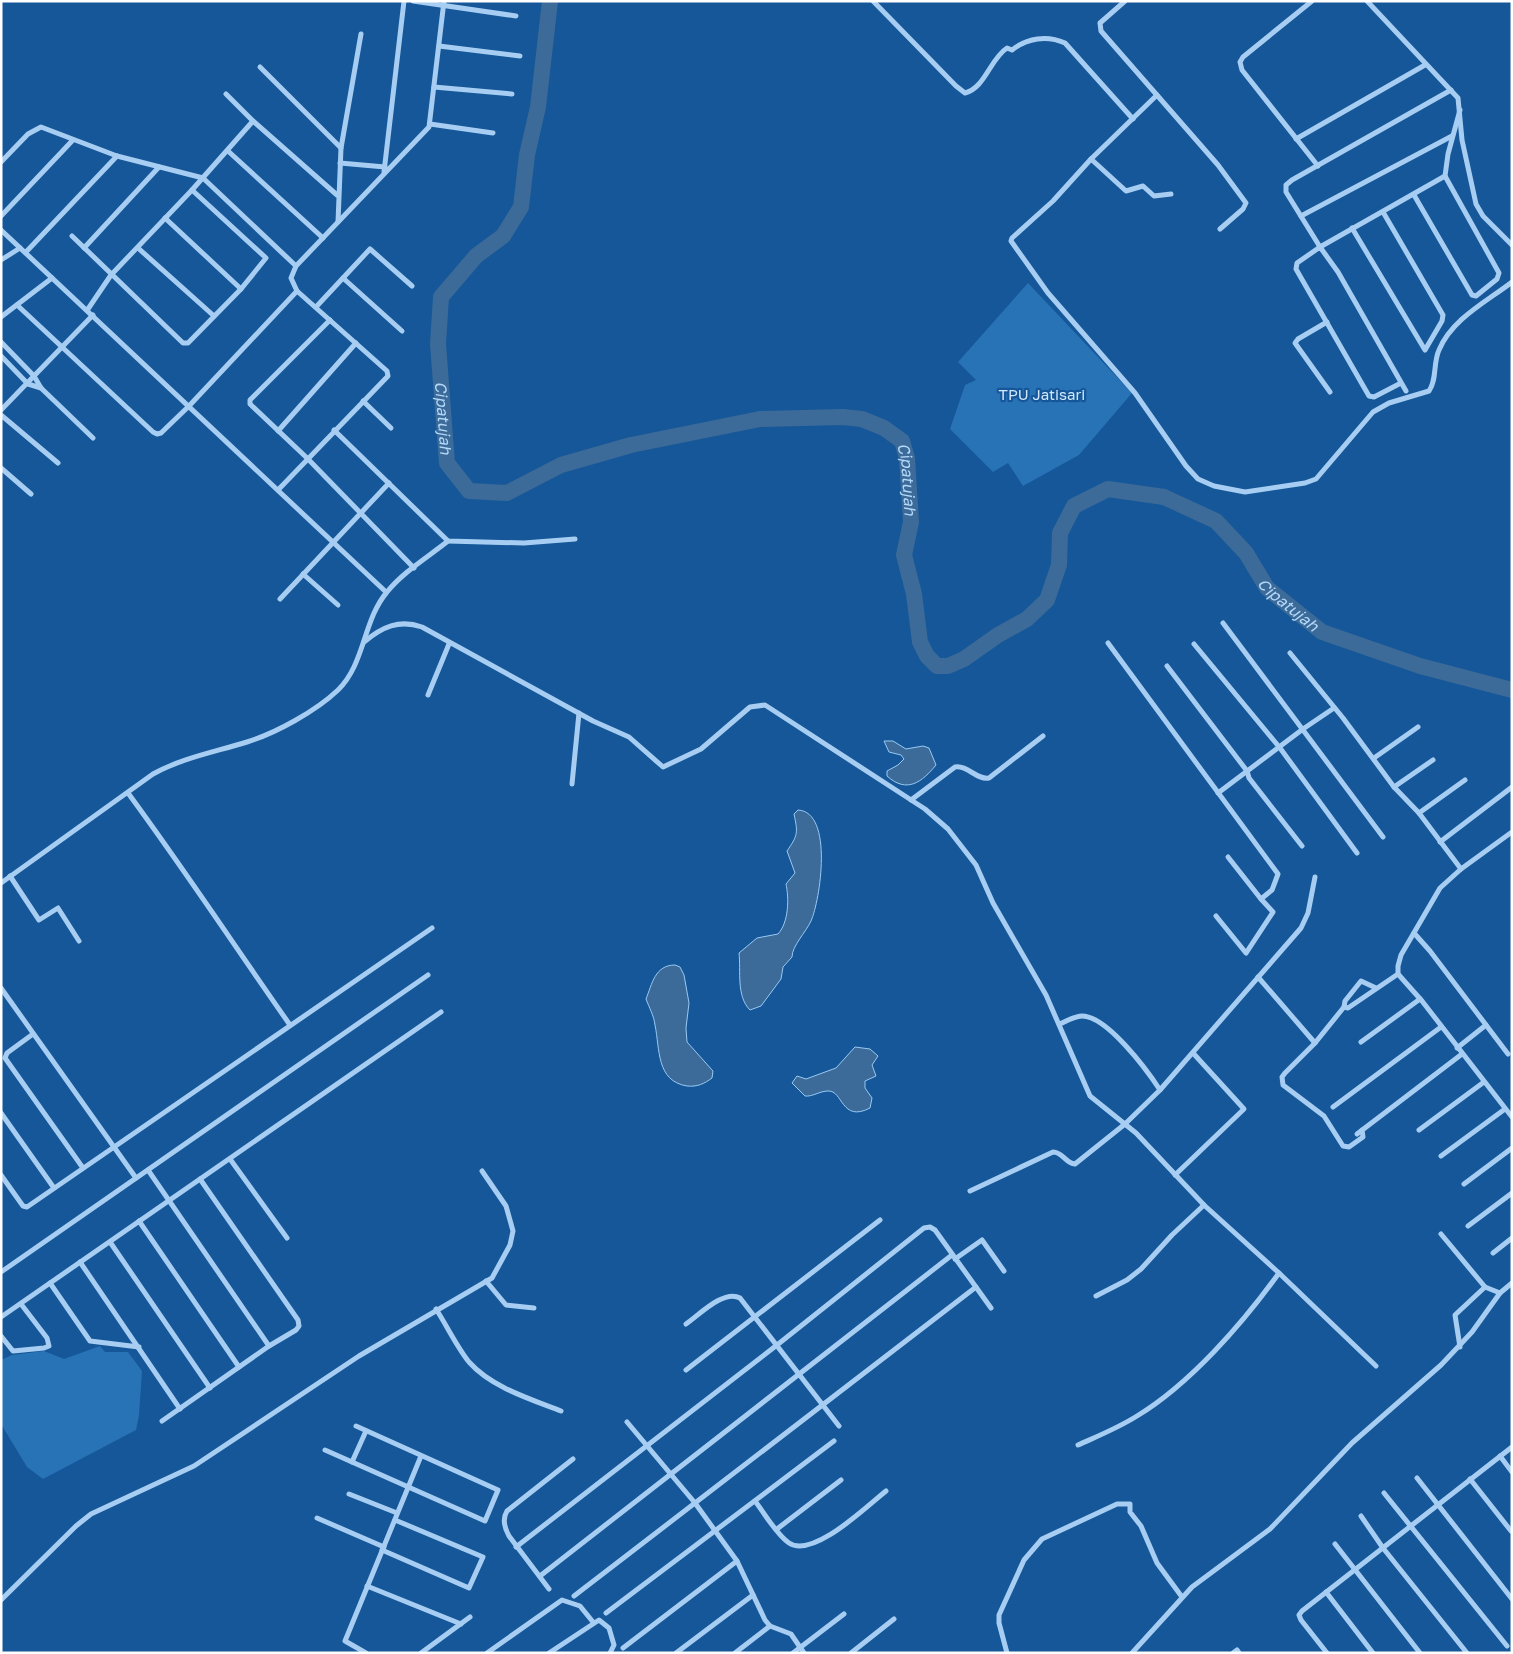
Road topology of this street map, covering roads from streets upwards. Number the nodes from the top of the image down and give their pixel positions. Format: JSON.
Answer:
{"nodes":[{"id":1,"x":404,"y":1,"type":"edge"},
{"id":2,"x":413,"y":1,"type":"edge"},
{"id":3,"x":873,"y":1,"type":"edge"},
{"id":4,"x":1125,"y":1,"type":"edge"},
{"id":5,"x":1312,"y":1,"type":"edge"},
{"id":6,"x":1367,"y":1,"type":"edge"},
{"id":7,"x":444,"y":3,"type":"edge"},
{"id":8,"x":516,"y":16,"type":"dead end"},
{"id":9,"x":360,"y":34,"type":"dead end"},
{"id":10,"x":439,"y":46,"type":"junction"},
{"id":11,"x":520,"y":56,"type":"dead end"},
{"id":12,"x":1425,"y":64,"type":"junction"},
{"id":13,"x":260,"y":67,"type":"dead end"},
{"id":14,"x":434,"y":87,"type":"junction"},
{"id":15,"x":1451,"y":90,"type":"junction"},
{"id":16,"x":226,"y":94,"type":"dead end"},
{"id":17,"x":512,"y":94,"type":"dead end"},
{"id":18,"x":1157,"y":95,"type":"junction"},
{"id":19,"x":1460,"y":110,"type":"junction"},
{"id":20,"x":1133,"y":119,"type":"junction"},
{"id":21,"x":253,"y":122,"type":"junction"},
{"id":22,"x":430,"y":124,"type":"junction"},
{"id":23,"x":492,"y":133,"type":"dead end"},
{"id":24,"x":1452,"y":136,"type":"junction"},
{"id":25,"x":1296,"y":139,"type":"junction"},
{"id":26,"x":72,"y":141,"type":"junction"},
{"id":27,"x":341,"y":148,"type":"junction"},
{"id":28,"x":228,"y":151,"type":"junction"},
{"id":29,"x":117,"y":156,"type":"junction"},
{"id":30,"x":1091,"y":159,"type":"junction"},
{"id":31,"x":1,"y":162,"type":"edge"},
{"id":32,"x":340,"y":163,"type":"junction"},
{"id":33,"x":159,"y":166,"type":"junction"},
{"id":34,"x":1318,"y":166,"type":"junction"},
{"id":35,"x":385,"y":170,"type":"junction"},
{"id":36,"x":1445,"y":176,"type":"junction"},
{"id":37,"x":203,"y":178,"type":"junction"},
{"id":38,"x":192,"y":190,"type":"junction"},
{"id":39,"x":1171,"y":194,"type":"dead end"},
{"id":40,"x":338,"y":195,"type":"junction"},
{"id":41,"x":1414,"y":195,"type":"junction"},
{"id":42,"x":1383,"y":212,"type":"junction"},
{"id":43,"x":1,"y":216,"type":"edge"},
{"id":44,"x":1301,"y":216,"type":"junction"},
{"id":45,"x":165,"y":218,"type":"junction"},
{"id":46,"x":338,"y":222,"type":"junction"},
{"id":47,"x":1352,"y":228,"type":"junction"},
{"id":48,"x":1220,"y":229,"type":"dead end"},
{"id":49,"x":1,"y":230,"type":"edge"},
{"id":50,"x":72,"y":236,"type":"dead end"},
{"id":51,"x":323,"y":238,"type":"junction"},
{"id":52,"x":1512,"y":245,"type":"edge"},
{"id":53,"x":1320,"y":247,"type":"junction"},
{"id":54,"x":20,"y":248,"type":"junction"},
{"id":55,"x":84,"y":248,"type":"junction"},
{"id":56,"x":138,"y":248,"type":"junction"},
{"id":57,"x":26,"y":252,"type":"junction"},
{"id":58,"x":1,"y":260,"type":"edge"},
{"id":59,"x":296,"y":266,"type":"junction"},
{"id":60,"x":111,"y":275,"type":"junction"},
{"id":61,"x":52,"y":278,"type":"junction"},
{"id":62,"x":344,"y":278,"type":"junction"},
{"id":63,"x":1512,"y":282,"type":"edge"},
{"id":64,"x":412,"y":286,"type":"dead end"},
{"id":65,"x":241,"y":288,"type":"junction"},
{"id":66,"x":297,"y":291,"type":"junction"},
{"id":67,"x":17,"y":305,"type":"junction"},
{"id":68,"x":316,"y":307,"type":"junction"},
{"id":69,"x":88,"y":309,"type":"junction"},
{"id":70,"x":93,"y":315,"type":"junction"},
{"id":71,"x":214,"y":316,"type":"junction"},
{"id":72,"x":1,"y":317,"type":"edge"},
{"id":73,"x":330,"y":320,"type":"junction"},
{"id":74,"x":1327,"y":322,"type":"junction"},
{"id":75,"x":402,"y":331,"type":"dead end"},
{"id":76,"x":1,"y":342,"type":"edge"},
{"id":77,"x":356,"y":343,"type":"junction"},
{"id":78,"x":64,"y":348,"type":"junction"},
{"id":79,"x":1,"y":356,"type":"edge"},
{"id":80,"x":34,"y":376,"type":"junction"},
{"id":81,"x":1401,"y":383,"type":"junction"},
{"id":82,"x":28,"y":384,"type":"junction"},
{"id":83,"x":41,"y":388,"type":"junction"},
{"id":84,"x":1406,"y":391,"type":"dead end"},
{"id":85,"x":1330,"y":392,"type":"dead end"},
{"id":86,"x":363,"y":401,"type":"junction"},
{"id":87,"x":189,"y":406,"type":"junction"},
{"id":88,"x":1,"y":410,"type":"edge"},
{"id":89,"x":1,"y":414,"type":"edge"},
{"id":90,"x":391,"y":428,"type":"dead end"},
{"id":91,"x":334,"y":430,"type":"junction"},
{"id":92,"x":278,"y":431,"type":"junction"},
{"id":93,"x":93,"y":438,"type":"dead end"},
{"id":94,"x":307,"y":458,"type":"junction"},
{"id":95,"x":58,"y":463,"type":"dead end"},
{"id":96,"x":1,"y":468,"type":"edge"},
{"id":97,"x":390,"y":483,"type":"junction"},
{"id":98,"x":278,"y":490,"type":"junction"},
{"id":99,"x":31,"y":494,"type":"dead end"},
{"id":100,"x":361,"y":512,"type":"junction"},
{"id":101,"x":575,"y":539,"type":"dead end"},
{"id":102,"x":448,"y":541,"type":"junction"},
{"id":103,"x":332,"y":544,"type":"junction"},
{"id":104,"x":414,"y":568,"type":"junction"},
{"id":105,"x":303,"y":574,"type":"junction"},
{"id":106,"x":386,"y":592,"type":"junction"},
{"id":107,"x":280,"y":599,"type":"dead end"},
{"id":108,"x":338,"y":604,"type":"dead end"},
{"id":109,"x":1223,"y":622,"type":"dead end"},
{"id":110,"x":364,"y":642,"type":"junction"},
{"id":111,"x":1108,"y":643,"type":"dead end"},
{"id":112,"x":449,"y":644,"type":"junction"},
{"id":113,"x":1194,"y":644,"type":"dead end"},
{"id":114,"x":1290,"y":653,"type":"dead end"},
{"id":115,"x":1167,"y":666,"type":"dead end"},
{"id":116,"x":428,"y":695,"type":"dead end"},
{"id":117,"x":1334,"y":708,"type":"junction"},
{"id":118,"x":578,"y":714,"type":"junction"},
{"id":119,"x":1418,"y":726,"type":"dead end"},
{"id":120,"x":1303,"y":729,"type":"junction"},
{"id":121,"x":1043,"y":736,"type":"dead end"},
{"id":122,"x":1280,"y":748,"type":"junction"},
{"id":123,"x":1374,"y":758,"type":"junction"},
{"id":124,"x":1433,"y":760,"type":"dead end"},
{"id":125,"x":1247,"y":771,"type":"junction"},
{"id":126,"x":1465,"y":780,"type":"dead end"},
{"id":127,"x":572,"y":784,"type":"dead end"},
{"id":128,"x":1394,"y":787,"type":"junction"},
{"id":129,"x":1512,"y":787,"type":"edge"},
{"id":130,"x":128,"y":793,"type":"junction"},
{"id":131,"x":1218,"y":793,"type":"junction"},
{"id":132,"x":911,"y":800,"type":"junction"},
{"id":133,"x":1420,"y":813,"type":"junction"},
{"id":134,"x":1512,"y":832,"type":"edge"},
{"id":135,"x":1383,"y":838,"type":"dead end"},
{"id":136,"x":1440,"y":842,"type":"junction"},
{"id":137,"x":1302,"y":846,"type":"dead end"},
{"id":138,"x":1358,"y":853,"type":"dead end"},
{"id":139,"x":1228,"y":857,"type":"dead end"},
{"id":140,"x":1461,"y":870,"type":"junction"},
{"id":141,"x":10,"y":876,"type":"junction"},
{"id":142,"x":1315,"y":877,"type":"dead end"},
{"id":143,"x":1,"y":883,"type":"edge"},
{"id":144,"x":1261,"y":898,"type":"junction"},
{"id":145,"x":1216,"y":916,"type":"dead end"},
{"id":146,"x":432,"y":928,"type":"dead end"},
{"id":147,"x":1414,"y":933,"type":"junction"},
{"id":148,"x":79,"y":941,"type":"dead end"},
{"id":149,"x":1398,"y":974,"type":"junction"},
{"id":150,"x":428,"y":975,"type":"dead end"},
{"id":151,"x":1258,"y":978,"type":"junction"},
{"id":152,"x":1,"y":988,"type":"edge"},
{"id":153,"x":1376,"y":988,"type":"junction"},
{"id":154,"x":1420,"y":999,"type":"junction"},
{"id":155,"x":1344,"y":1007,"type":"junction"},
{"id":156,"x":441,"y":1012,"type":"dead end"},
{"id":157,"x":1060,"y":1024,"type":"junction"},
{"id":158,"x":1486,"y":1024,"type":"junction"},
{"id":159,"x":290,"y":1025,"type":"junction"},
{"id":160,"x":1441,"y":1027,"type":"junction"},
{"id":161,"x":32,"y":1034,"type":"junction"},
{"id":162,"x":1361,"y":1042,"type":"dead end"},
{"id":163,"x":1315,"y":1043,"type":"junction"},
{"id":164,"x":1457,"y":1048,"type":"junction"},
{"id":165,"x":1193,"y":1053,"type":"junction"},
{"id":166,"x":1462,"y":1054,"type":"junction"},
{"id":167,"x":1508,"y":1054,"type":"dead end"},
{"id":168,"x":1484,"y":1082,"type":"junction"},
{"id":169,"x":1160,"y":1090,"type":"junction"},
{"id":170,"x":1334,"y":1107,"type":"dead end"},
{"id":171,"x":1505,"y":1109,"type":"junction"},
{"id":172,"x":1,"y":1113,"type":"edge"},
{"id":173,"x":1512,"y":1117,"type":"edge"},
{"id":174,"x":1125,"y":1124,"type":"junction"},
{"id":175,"x":1362,"y":1130,"type":"junction"},
{"id":176,"x":1419,"y":1130,"type":"dead end"},
{"id":177,"x":1357,"y":1134,"type":"dead end"},
{"id":178,"x":114,"y":1147,"type":"junction"},
{"id":179,"x":1512,"y":1148,"type":"edge"},
{"id":180,"x":1441,"y":1156,"type":"dead end"},
{"id":181,"x":230,"y":1159,"type":"junction"},
{"id":182,"x":83,"y":1168,"type":"junction"},
{"id":183,"x":148,"y":1170,"type":"junction"},
{"id":184,"x":482,"y":1171,"type":"dead end"},
{"id":185,"x":1175,"y":1175,"type":"junction"},
{"id":186,"x":1,"y":1176,"type":"edge"},
{"id":187,"x":136,"y":1178,"type":"junction"},
{"id":188,"x":200,"y":1179,"type":"junction"},
{"id":189,"x":1464,"y":1184,"type":"dead end"},
{"id":190,"x":54,"y":1188,"type":"junction"},
{"id":191,"x":970,"y":1191,"type":"dead end"},
{"id":192,"x":1512,"y":1193,"type":"edge"},
{"id":193,"x":169,"y":1201,"type":"junction"},
{"id":194,"x":1204,"y":1205,"type":"junction"},
{"id":195,"x":880,"y":1220,"type":"dead end"},
{"id":196,"x":139,"y":1222,"type":"junction"},
{"id":197,"x":1468,"y":1226,"type":"dead end"},
{"id":198,"x":1441,"y":1234,"type":"dead end"},
{"id":199,"x":287,"y":1238,"type":"dead end"},
{"id":200,"x":1512,"y":1238,"type":"edge"},
{"id":201,"x":110,"y":1242,"type":"junction"},
{"id":202,"x":1493,"y":1253,"type":"dead end"},
{"id":203,"x":954,"y":1257,"type":"junction"},
{"id":204,"x":80,"y":1262,"type":"junction"},
{"id":205,"x":1004,"y":1271,"type":"dead end"},
{"id":206,"x":1,"y":1272,"type":"edge"},
{"id":207,"x":1279,"y":1273,"type":"junction"},
{"id":208,"x":486,"y":1281,"type":"junction"},
{"id":209,"x":50,"y":1283,"type":"junction"},
{"id":210,"x":1512,"y":1283,"type":"edge"},
{"id":211,"x":976,"y":1287,"type":"junction"},
{"id":212,"x":1485,"y":1287,"type":"junction"},
{"id":213,"x":1500,"y":1293,"type":"junction"},
{"id":214,"x":1096,"y":1296,"type":"dead end"},
{"id":215,"x":21,"y":1304,"type":"junction"},
{"id":216,"x":534,"y":1308,"type":"dead end"},
{"id":217,"x":991,"y":1308,"type":"dead end"},
{"id":218,"x":436,"y":1309,"type":"junction"},
{"id":219,"x":755,"y":1316,"type":"junction"},
{"id":220,"x":1,"y":1317,"type":"edge"},
{"id":221,"x":686,"y":1324,"type":"dead end"},
{"id":222,"x":1,"y":1336,"type":"edge"},
{"id":223,"x":777,"y":1345,"type":"junction"},
{"id":224,"x":269,"y":1346,"type":"junction"},
{"id":225,"x":1460,"y":1347,"type":"junction"},
{"id":226,"x":138,"y":1348,"type":"junction"},
{"id":227,"x":1376,"y":1366,"type":"dead end"},
{"id":228,"x":239,"y":1367,"type":"junction"},
{"id":229,"x":686,"y":1370,"type":"dead end"},
{"id":230,"x":800,"y":1375,"type":"junction"},
{"id":231,"x":210,"y":1388,"type":"junction"},
{"id":232,"x":823,"y":1405,"type":"junction"},
{"id":233,"x":180,"y":1408,"type":"junction"},
{"id":234,"x":561,"y":1411,"type":"dead end"},
{"id":235,"x":162,"y":1421,"type":"dead end"},
{"id":236,"x":627,"y":1422,"type":"dead end"},
{"id":237,"x":356,"y":1426,"type":"dead end"},
{"id":238,"x":839,"y":1426,"type":"dead end"},
{"id":239,"x":366,"y":1431,"type":"junction"},
{"id":240,"x":834,"y":1441,"type":"dead end"},
{"id":241,"x":1078,"y":1445,"type":"dead end"},
{"id":242,"x":648,"y":1446,"type":"junction"},
{"id":243,"x":1512,"y":1447,"type":"edge"},
{"id":244,"x":325,"y":1450,"type":"dead end"},
{"id":245,"x":421,"y":1456,"type":"junction"},
{"id":246,"x":1500,"y":1456,"type":"junction"},
{"id":247,"x":573,"y":1459,"type":"dead end"},
{"id":248,"x":352,"y":1462,"type":"junction"},
{"id":249,"x":1512,"y":1472,"type":"edge"},
{"id":250,"x":672,"y":1475,"type":"junction"},
{"id":251,"x":1417,"y":1478,"type":"dead end"},
{"id":252,"x":1470,"y":1479,"type":"junction"},
{"id":253,"x":841,"y":1480,"type":"dead end"},
{"id":254,"x":408,"y":1488,"type":"junction"},
{"id":255,"x":886,"y":1491,"type":"dead end"},
{"id":256,"x":1384,"y":1493,"type":"dead end"},
{"id":257,"x":349,"y":1494,"type":"dead end"},
{"id":258,"x":755,"y":1502,"type":"junction"},
{"id":259,"x":695,"y":1503,"type":"junction"},
{"id":260,"x":1440,"y":1504,"type":"junction"},
{"id":261,"x":398,"y":1513,"type":"junction"},
{"id":262,"x":1361,"y":1516,"type":"dead end"},
{"id":263,"x":317,"y":1518,"type":"dead end"},
{"id":264,"x":395,"y":1520,"type":"junction"},
{"id":265,"x":1411,"y":1526,"type":"junction"},
{"id":266,"x":777,"y":1530,"type":"junction"},
{"id":267,"x":1511,"y":1531,"type":"edge"},
{"id":268,"x":716,"y":1532,"type":"junction"},
{"id":269,"x":1335,"y":1544,"type":"dead end"},
{"id":270,"x":516,"y":1547,"type":"junction"},
{"id":271,"x":1383,"y":1548,"type":"junction"},
{"id":272,"x":383,"y":1549,"type":"junction"},
{"id":273,"x":737,"y":1561,"type":"junction"},
{"id":274,"x":1354,"y":1570,"type":"junction"},
{"id":275,"x":540,"y":1576,"type":"junction"},
{"id":276,"x":368,"y":1586,"type":"junction"},
{"id":277,"x":549,"y":1589,"type":"dead end"},
{"id":278,"x":1326,"y":1592,"type":"junction"},
{"id":279,"x":753,"y":1595,"type":"junction"},
{"id":280,"x":574,"y":1596,"type":"dead end"},
{"id":281,"x":1182,"y":1597,"type":"junction"},
{"id":282,"x":1512,"y":1599,"type":"edge"},
{"id":283,"x":1,"y":1600,"type":"edge"},
{"id":284,"x":606,"y":1612,"type":"dead end"},
{"id":285,"x":844,"y":1614,"type":"dead end"},
{"id":286,"x":470,"y":1617,"type":"dead end"},
{"id":287,"x":894,"y":1619,"type":"dead end"},
{"id":288,"x":593,"y":1622,"type":"junction"},
{"id":289,"x":461,"y":1624,"type":"junction"},
{"id":290,"x":770,"y":1626,"type":"junction"},
{"id":291,"x":1507,"y":1646,"type":"dead end"},
{"id":292,"x":800,"y":1647,"type":"junction"},
{"id":293,"x":623,"y":1648,"type":"dead end"},
{"id":294,"x":366,"y":1653,"type":"edge"},
{"id":295,"x":421,"y":1653,"type":"edge"},
{"id":296,"x":487,"y":1653,"type":"edge"},
{"id":297,"x":549,"y":1653,"type":"edge"},
{"id":298,"x":610,"y":1653,"type":"edge"},
{"id":299,"x":676,"y":1653,"type":"edge"},
{"id":300,"x":736,"y":1653,"type":"edge"},
{"id":301,"x":792,"y":1653,"type":"edge"},
{"id":302,"x":804,"y":1653,"type":"edge"},
{"id":303,"x":851,"y":1653,"type":"edge"},
{"id":304,"x":1007,"y":1653,"type":"edge"},
{"id":305,"x":1132,"y":1653,"type":"edge"},
{"id":306,"x":1233,"y":1653,"type":"edge"},
{"id":307,"x":1240,"y":1653,"type":"edge"},
{"id":308,"x":1327,"y":1653,"type":"edge"},
{"id":309,"x":1373,"y":1653,"type":"edge"},
{"id":310,"x":1420,"y":1653,"type":"edge"},
{"id":311,"x":1467,"y":1653,"type":"edge"}],
"edges":[{"from":1,"to":35,"type":"street"},
{"from":2,"to":7,"type":"street"},
{"from":3,"to":20,"type":"street"},
{"from":4,"to":18,"type":"street"},
{"from":5,"to":25,"type":"street"},
{"from":6,"to":12,"type":"street"},
{"from":7,"to":8,"type":"street"},
{"from":7,"to":10,"type":"street"},
{"from":9,"to":27,"type":"street"},
{"from":10,"to":11,"type":"street"},
{"from":10,"to":14,"type":"street"},
{"from":12,"to":15,"type":"street"},
{"from":12,"to":25,"type":"street"},
{"from":13,"to":27,"type":"street"},
{"from":14,"to":17,"type":"street"},
{"from":14,"to":22,"type":"street"},
{"from":15,"to":19,"type":"street"},
{"from":15,"to":34,"type":"street"},
{"from":16,"to":21,"type":"street"},
{"from":18,"to":20,"type":"street"},
{"from":18,"to":48,"type":"street"},
{"from":19,"to":24,"type":"street"},
{"from":19,"to":52,"type":"street"},
{"from":20,"to":30,"type":"street"},
{"from":21,"to":28,"type":"street"},
{"from":21,"to":40,"type":"street"},
{"from":22,"to":23,"type":"street"},
{"from":22,"to":35,"type":"street"},
{"from":24,"to":36,"type":"street"},
{"from":24,"to":44,"type":"street"},
{"from":25,"to":34,"type":"street"},
{"from":26,"to":29,"type":"street"},
{"from":26,"to":31,"type":"street"},
{"from":26,"to":43,"type":"street"},
{"from":27,"to":32,"type":"street"},
{"from":28,"to":37,"type":"street"},
{"from":28,"to":51,"type":"street"},
{"from":29,"to":33,"type":"street"},
{"from":29,"to":57,"type":"street"},
{"from":30,"to":39,"type":"street"},
{"from":30,"to":63,"type":"street"},
{"from":32,"to":35,"type":"street"},
{"from":32,"to":40,"type":"street"},
{"from":33,"to":37,"type":"street"},
{"from":33,"to":55,"type":"street"},
{"from":34,"to":44,"type":"street"},
{"from":35,"to":46,"type":"street"},
{"from":36,"to":41,"type":"street"},
{"from":36,"to":41,"type":"street"},
{"from":37,"to":38,"type":"street"},
{"from":37,"to":59,"type":"street"},
{"from":38,"to":45,"type":"street"},
{"from":38,"to":65,"type":"street"},
{"from":40,"to":46,"type":"street"},
{"from":41,"to":42,"type":"street"},
{"from":42,"to":47,"type":"street"},
{"from":42,"to":47,"type":"street"},
{"from":44,"to":53,"type":"street"},
{"from":45,"to":56,"type":"street"},
{"from":45,"to":65,"type":"street"},
{"from":46,"to":51,"type":"street"},
{"from":47,"to":53,"type":"street"},
{"from":49,"to":54,"type":"street"},
{"from":50,"to":55,"type":"street"},
{"from":51,"to":59,"type":"street"},
{"from":53,"to":74,"type":"street"},
{"from":53,"to":81,"type":"street"},
{"from":54,"to":57,"type":"street"},
{"from":54,"to":58,"type":"street"},
{"from":55,"to":60,"type":"street"},
{"from":56,"to":60,"type":"street"},
{"from":56,"to":71,"type":"street"},
{"from":57,"to":61,"type":"street"},
{"from":59,"to":66,"type":"street"},
{"from":60,"to":69,"type":"street"},
{"from":60,"to":71,"type":"street"},
{"from":61,"to":67,"type":"street"},
{"from":61,"to":69,"type":"street"},
{"from":62,"to":64,"type":"street"},
{"from":62,"to":68,"type":"street"},
{"from":62,"to":75,"type":"street"},
{"from":65,"to":71,"type":"street"},
{"from":66,"to":68,"type":"street"},
{"from":66,"to":87,"type":"street"},
{"from":67,"to":72,"type":"street"},
{"from":67,"to":78,"type":"street"},
{"from":68,"to":73,"type":"street"},
{"from":69,"to":70,"type":"street"},
{"from":70,"to":78,"type":"street"},
{"from":70,"to":87,"type":"street"},
{"from":73,"to":77,"type":"street"},
{"from":73,"to":92,"type":"street"},
{"from":74,"to":81,"type":"street"},
{"from":74,"to":85,"type":"street"},
{"from":76,"to":80,"type":"street"},
{"from":77,"to":86,"type":"street"},
{"from":77,"to":92,"type":"street"},
{"from":78,"to":80,"type":"street"},
{"from":78,"to":87,"type":"street"},
{"from":79,"to":82,"type":"street"},
{"from":80,"to":82,"type":"street"},
{"from":80,"to":83,"type":"street"},
{"from":81,"to":84,"type":"street"},
{"from":82,"to":83,"type":"street"},
{"from":82,"to":88,"type":"street"},
{"from":83,"to":93,"type":"street"},
{"from":86,"to":90,"type":"street"},
{"from":86,"to":91,"type":"street"},
{"from":87,"to":98,"type":"street"},
{"from":89,"to":95,"type":"street"},
{"from":91,"to":94,"type":"street"},
{"from":91,"to":97,"type":"street"},
{"from":92,"to":94,"type":"street"},
{"from":94,"to":98,"type":"street"},
{"from":94,"to":100,"type":"street"},
{"from":96,"to":99,"type":"street"},
{"from":97,"to":100,"type":"street"},
{"from":97,"to":102,"type":"street"},
{"from":98,"to":103,"type":"street"},
{"from":100,"to":103,"type":"street"},
{"from":100,"to":104,"type":"street"},
{"from":101,"to":102,"type":"street"},
{"from":102,"to":104,"type":"street"},
{"from":103,"to":105,"type":"street"},
{"from":103,"to":106,"type":"street"},
{"from":104,"to":106,"type":"street"},
{"from":105,"to":107,"type":"street"},
{"from":105,"to":108,"type":"street"},
{"from":106,"to":110,"type":"street"},
{"from":109,"to":120,"type":"street"},
{"from":110,"to":112,"type":"street"},
{"from":110,"to":130,"type":"street"},
{"from":111,"to":131,"type":"street"},
{"from":112,"to":116,"type":"street"},
{"from":112,"to":118,"type":"street"},
{"from":113,"to":122,"type":"street"},
{"from":114,"to":117,"type":"street"},
{"from":115,"to":125,"type":"street"},
{"from":117,"to":120,"type":"street"},
{"from":117,"to":123,"type":"street"},
{"from":118,"to":127,"type":"street"},
{"from":118,"to":132,"type":"street"},
{"from":119,"to":123,"type":"street"},
{"from":120,"to":122,"type":"street"},
{"from":120,"to":135,"type":"street"},
{"from":121,"to":132,"type":"street"},
{"from":122,"to":125,"type":"street"},
{"from":122,"to":138,"type":"street"},
{"from":123,"to":128,"type":"street"},
{"from":124,"to":128,"type":"street"},
{"from":125,"to":131,"type":"street"},
{"from":125,"to":137,"type":"street"},
{"from":126,"to":133,"type":"street"},
{"from":128,"to":133,"type":"street"},
{"from":129,"to":136,"type":"street"},
{"from":130,"to":141,"type":"street"},
{"from":130,"to":159,"type":"street"},
{"from":131,"to":144,"type":"street"},
{"from":132,"to":157,"type":"street"},
{"from":133,"to":136,"type":"street"},
{"from":134,"to":140,"type":"street"},
{"from":136,"to":140,"type":"street"},
{"from":139,"to":144,"type":"street"},
{"from":140,"to":147,"type":"street"},
{"from":141,"to":143,"type":"street"},
{"from":141,"to":148,"type":"street"},
{"from":142,"to":151,"type":"street"},
{"from":144,"to":145,"type":"street"},
{"from":146,"to":159,"type":"street"},
{"from":147,"to":149,"type":"street"},
{"from":147,"to":158,"type":"street"},
{"from":149,"to":153,"type":"street"},
{"from":149,"to":154,"type":"street"},
{"from":150,"to":183,"type":"street"},
{"from":151,"to":163,"type":"street"},
{"from":151,"to":165,"type":"street"},
{"from":152,"to":161,"type":"street"},
{"from":153,"to":155,"type":"street"},
{"from":153,"to":155,"type":"street"},
{"from":154,"to":160,"type":"street"},
{"from":154,"to":162,"type":"street"},
{"from":155,"to":163,"type":"street"},
{"from":156,"to":181,"type":"street"},
{"from":157,"to":169,"type":"street"},
{"from":157,"to":174,"type":"street"},
{"from":158,"to":164,"type":"street"},
{"from":158,"to":167,"type":"street"},
{"from":159,"to":178,"type":"street"},
{"from":160,"to":164,"type":"street"},
{"from":160,"to":170,"type":"street"},
{"from":161,"to":178,"type":"street"},
{"from":161,"to":182,"type":"street"},
{"from":163,"to":175,"type":"street"},
{"from":164,"to":166,"type":"street"},
{"from":165,"to":169,"type":"street"},
{"from":165,"to":185,"type":"street"},
{"from":166,"to":168,"type":"street"},
{"from":166,"to":175,"type":"street"},
{"from":168,"to":171,"type":"street"},
{"from":168,"to":176,"type":"street"},
{"from":169,"to":174,"type":"street"},
{"from":171,"to":173,"type":"street"},
{"from":171,"to":180,"type":"street"},
{"from":172,"to":190,"type":"street"},
{"from":174,"to":185,"type":"street"},
{"from":174,"to":191,"type":"street"},
{"from":175,"to":177,"type":"street"},
{"from":178,"to":182,"type":"street"},
{"from":178,"to":187,"type":"street"},
{"from":179,"to":189,"type":"street"},
{"from":181,"to":188,"type":"street"},
{"from":181,"to":199,"type":"street"},
{"from":182,"to":190,"type":"street"},
{"from":183,"to":187,"type":"street"},
{"from":183,"to":193,"type":"street"},
{"from":184,"to":208,"type":"street"},
{"from":185,"to":194,"type":"street"},
{"from":186,"to":190,"type":"street"},
{"from":187,"to":206,"type":"street"},
{"from":188,"to":193,"type":"street"},
{"from":188,"to":224,"type":"street"},
{"from":192,"to":197,"type":"street"},
{"from":193,"to":196,"type":"street"},
{"from":193,"to":224,"type":"street"},
{"from":194,"to":207,"type":"street"},
{"from":194,"to":214,"type":"street"},
{"from":195,"to":219,"type":"street"},
{"from":196,"to":201,"type":"street"},
{"from":196,"to":228,"type":"street"},
{"from":198,"to":212,"type":"street"},
{"from":200,"to":202,"type":"street"},
{"from":201,"to":204,"type":"street"},
{"from":201,"to":231,"type":"street"},
{"from":203,"to":205,"type":"street"},
{"from":203,"to":211,"type":"street"},
{"from":203,"to":223,"type":"street"},
{"from":203,"to":230,"type":"street"},
{"from":204,"to":209,"type":"street"},
{"from":204,"to":226,"type":"street"},
{"from":207,"to":227,"type":"street"},
{"from":207,"to":241,"type":"street"},
{"from":208,"to":216,"type":"street"},
{"from":208,"to":218,"type":"street"},
{"from":209,"to":215,"type":"street"},
{"from":209,"to":226,"type":"street"},
{"from":210,"to":213,"type":"street"},
{"from":211,"to":217,"type":"street"},
{"from":211,"to":232,"type":"street"},
{"from":212,"to":213,"type":"street"},
{"from":212,"to":225,"type":"street"},
{"from":213,"to":225,"type":"street"},
{"from":215,"to":220,"type":"street"},
{"from":215,"to":222,"type":"street"},
{"from":218,"to":234,"type":"street"},
{"from":218,"to":283,"type":"street"},
{"from":219,"to":221,"type":"street"},
{"from":219,"to":223,"type":"street"},
{"from":219,"to":229,"type":"street"},
{"from":223,"to":230,"type":"street"},
{"from":223,"to":242,"type":"street"},
{"from":224,"to":228,"type":"street"},
{"from":225,"to":281,"type":"street"},
{"from":226,"to":233,"type":"street"},
{"from":228,"to":231,"type":"street"},
{"from":230,"to":232,"type":"street"},
{"from":230,"to":250,"type":"street"},
{"from":231,"to":233,"type":"street"},
{"from":232,"to":238,"type":"street"},
{"from":232,"to":259,"type":"street"},
{"from":233,"to":235,"type":"street"},
{"from":236,"to":242,"type":"street"},
{"from":237,"to":239,"type":"street"},
{"from":239,"to":245,"type":"street"},
{"from":239,"to":248,"type":"street"},
{"from":240,"to":258,"type":"street"},
{"from":242,"to":250,"type":"street"},
{"from":242,"to":270,"type":"street"},
{"from":243,"to":246,"type":"street"},
{"from":244,"to":248,"type":"street"},
{"from":245,"to":254,"type":"street"},
{"from":245,"to":254,"type":"street"},
{"from":246,"to":249,"type":"street"},
{"from":246,"to":252,"type":"street"},
{"from":247,"to":270,"type":"street"},
{"from":248,"to":254,"type":"street"},
{"from":250,"to":259,"type":"street"},
{"from":250,"to":275,"type":"street"},
{"from":251,"to":260,"type":"street"},
{"from":252,"to":260,"type":"street"},
{"from":252,"to":267,"type":"street"},
{"from":253,"to":266,"type":"street"},
{"from":254,"to":261,"type":"street"},
{"from":255,"to":266,"type":"street"},
{"from":256,"to":265,"type":"street"},
{"from":257,"to":261,"type":"street"},
{"from":258,"to":266,"type":"street"},
{"from":258,"to":268,"type":"street"},
{"from":259,"to":268,"type":"street"},
{"from":259,"to":280,"type":"street"},
{"from":260,"to":265,"type":"street"},
{"from":260,"to":282,"type":"street"},
{"from":261,"to":264,"type":"street"},
{"from":262,"to":271,"type":"street"},
{"from":263,"to":272,"type":"street"},
{"from":264,"to":272,"type":"street"},
{"from":264,"to":272,"type":"street"},
{"from":265,"to":271,"type":"street"},
{"from":265,"to":291,"type":"street"},
{"from":268,"to":273,"type":"street"},
{"from":268,"to":284,"type":"street"},
{"from":269,"to":274,"type":"street"},
{"from":270,"to":275,"type":"street"},
{"from":271,"to":274,"type":"street"},
{"from":271,"to":311,"type":"street"},
{"from":272,"to":276,"type":"street"},
{"from":273,"to":279,"type":"street"},
{"from":273,"to":293,"type":"street"},
{"from":274,"to":278,"type":"street"},
{"from":274,"to":310,"type":"street"},
{"from":275,"to":277,"type":"street"},
{"from":276,"to":289,"type":"street"},
{"from":276,"to":294,"type":"street"},
{"from":278,"to":308,"type":"street"},
{"from":278,"to":309,"type":"street"},
{"from":279,"to":290,"type":"street"},
{"from":279,"to":299,"type":"street"},
{"from":281,"to":304,"type":"street"},
{"from":281,"to":305,"type":"street"},
{"from":285,"to":292,"type":"street"},
{"from":286,"to":289,"type":"street"},
{"from":287,"to":303,"type":"street"},
{"from":288,"to":296,"type":"street"},
{"from":288,"to":297,"type":"street"},
{"from":288,"to":298,"type":"street"},
{"from":289,"to":295,"type":"street"},
{"from":290,"to":292,"type":"street"},
{"from":290,"to":300,"type":"street"},
{"from":292,"to":301,"type":"street"},
{"from":292,"to":302,"type":"street"},
{"from":306,"to":307,"type":"street"}]}
